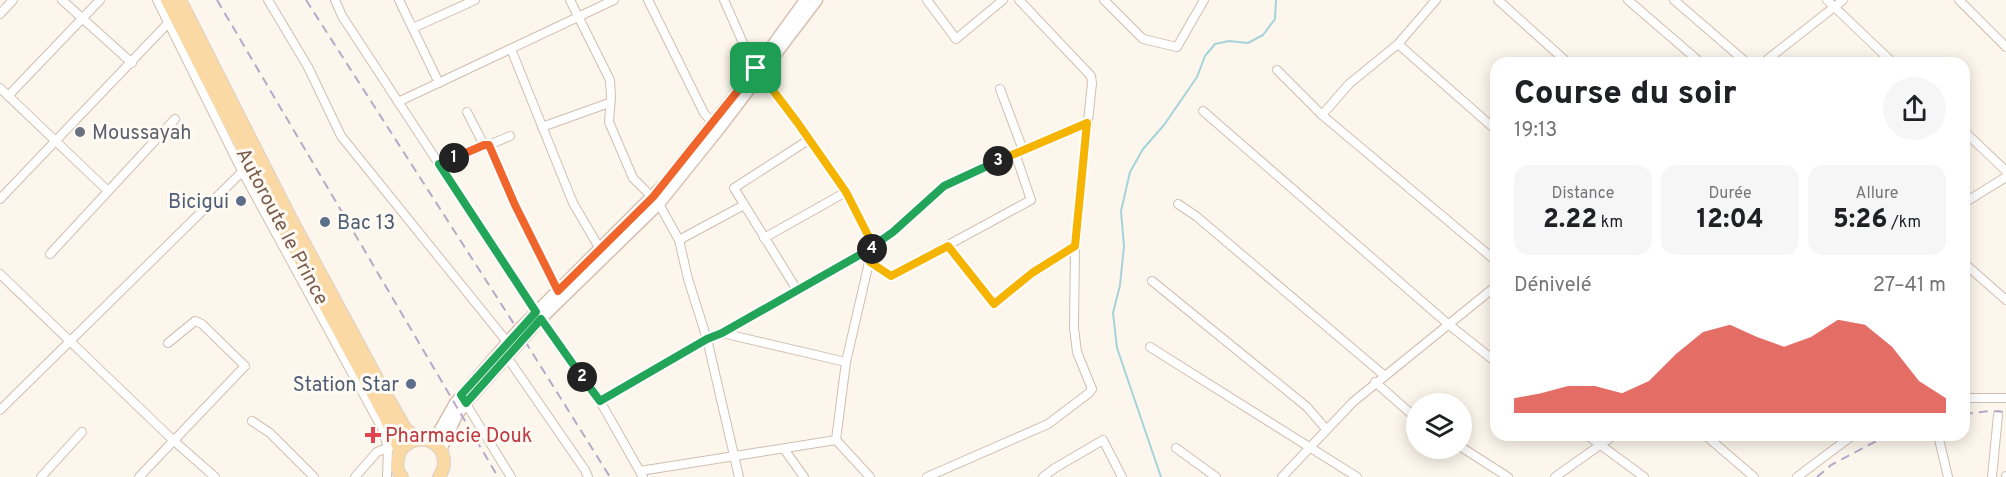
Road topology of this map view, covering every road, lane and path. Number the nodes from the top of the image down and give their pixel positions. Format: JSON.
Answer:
{"nodes":[{"id":1,"x":13,"y":0,"type":"edge"},
{"id":2,"x":62,"y":0,"type":"edge"},
{"id":3,"x":100,"y":0,"type":"edge"},
{"id":4,"x":157,"y":0,"type":"edge"},
{"id":5,"x":167,"y":0,"type":"edge"},
{"id":6,"x":180,"y":0,"type":"edge"},
{"id":7,"x":268,"y":0,"type":"edge"},
{"id":8,"x":334,"y":0,"type":"edge"},
{"id":9,"x":399,"y":0,"type":"edge"},
{"id":10,"x":475,"y":0,"type":"edge"},
{"id":11,"x":570,"y":0,"type":"edge"},
{"id":12,"x":614,"y":0,"type":"edge"},
{"id":13,"x":648,"y":0,"type":"edge"},
{"id":14,"x":724,"y":0,"type":"edge"},
{"id":15,"x":805,"y":0,"type":"edge"},
{"id":16,"x":817,"y":0,"type":"edge"},
{"id":17,"x":927,"y":0,"type":"edge"},
{"id":18,"x":1003,"y":0,"type":"edge"},
{"id":19,"x":1019,"y":0,"type":"edge"},
{"id":20,"x":1104,"y":0,"type":"edge"},
{"id":21,"x":1204,"y":0,"type":"edge"},
{"id":22,"x":1436,"y":0,"type":"edge"},
{"id":23,"x":1498,"y":0,"type":"edge"},
{"id":24,"x":1628,"y":0,"type":"edge"},
{"id":25,"x":1674,"y":0,"type":"edge"},
{"id":26,"x":1827,"y":0,"type":"edge"},
{"id":27,"x":1843,"y":0,"type":"edge"},
{"id":28,"x":1959,"y":0,"type":"edge"},
{"id":29,"x":1834,"y":7,"type":"junction"},
{"id":30,"x":0,"y":14,"type":"edge"},
{"id":31,"x":82,"y":17,"type":"junction"},
{"id":32,"x":577,"y":18,"type":"junction"},
{"id":33,"x":172,"y":19,"type":"junction"},
{"id":34,"x":413,"y":28,"type":"junction"},
{"id":35,"x":1398,"y":44,"type":"junction"},
{"id":36,"x":2006,"y":47,"type":"edge"},
{"id":37,"x":511,"y":49,"type":"junction"},
{"id":38,"x":1561,"y":57,"type":"edge"},
{"id":39,"x":1694,"y":57,"type":"edge"},
{"id":40,"x":1740,"y":57,"type":"edge"},
{"id":41,"x":1771,"y":57,"type":"edge"},
{"id":42,"x":1887,"y":57,"type":"edge"},
{"id":43,"x":132,"y":63,"type":"junction"},
{"id":44,"x":1278,"y":70,"type":"dead end"},
{"id":45,"x":759,"y":71,"type":"junction"},
{"id":46,"x":439,"y":83,"type":"junction"},
{"id":47,"x":0,"y":88,"type":"edge"},
{"id":48,"x":1000,"y":89,"type":"dead end"},
{"id":49,"x":8,"y":96,"type":"junction"},
{"id":50,"x":398,"y":102,"type":"junction"},
{"id":51,"x":609,"y":103,"type":"junction"},
{"id":52,"x":1203,"y":111,"type":"dead end"},
{"id":53,"x":467,"y":112,"type":"dead end"},
{"id":54,"x":1322,"y":115,"type":"junction"},
{"id":55,"x":175,"y":119,"type":"dead end"},
{"id":56,"x":713,"y":123,"type":"junction"},
{"id":57,"x":1087,"y":123,"type":"junction"},
{"id":58,"x":1490,"y":125,"type":"edge"},
{"id":59,"x":542,"y":127,"type":"junction"},
{"id":60,"x":510,"y":136,"type":"dead end"},
{"id":61,"x":1970,"y":137,"type":"edge"},
{"id":62,"x":810,"y":139,"type":"junction"},
{"id":63,"x":55,"y":142,"type":"junction"},
{"id":64,"x":486,"y":145,"type":"junction"},
{"id":65,"x":1019,"y":151,"type":"junction"},
{"id":66,"x":439,"y":164,"type":"junction"},
{"id":67,"x":247,"y":168,"type":"junction"},
{"id":68,"x":2006,"y":171,"type":"edge"},
{"id":69,"x":2006,"y":177,"type":"edge"},
{"id":70,"x":108,"y":191,"type":"junction"},
{"id":71,"x":846,"y":192,"type":"junction"},
{"id":72,"x":0,"y":199,"type":"edge"},
{"id":73,"x":1970,"y":199,"type":"edge"},
{"id":74,"x":656,"y":201,"type":"junction"},
{"id":75,"x":1178,"y":204,"type":"dead end"},
{"id":76,"x":744,"y":205,"type":"junction"},
{"id":77,"x":764,"y":238,"type":"junction"},
{"id":78,"x":679,"y":240,"type":"junction"},
{"id":79,"x":873,"y":245,"type":"junction"},
{"id":80,"x":948,"y":246,"type":"junction"},
{"id":81,"x":1075,"y":246,"type":"junction"},
{"id":82,"x":600,"y":249,"type":"junction"},
{"id":83,"x":50,"y":254,"type":"dead end"},
{"id":84,"x":1490,"y":256,"type":"edge"},
{"id":85,"x":870,"y":262,"type":"junction"},
{"id":86,"x":1970,"y":268,"type":"edge"},
{"id":87,"x":0,"y":274,"type":"edge"},
{"id":88,"x":1152,"y":281,"type":"dead end"},
{"id":89,"x":797,"y":290,"type":"junction"},
{"id":90,"x":558,"y":291,"type":"junction"},
{"id":91,"x":1490,"y":291,"type":"edge"},
{"id":92,"x":2006,"y":300,"type":"edge"},
{"id":93,"x":538,"y":316,"type":"junction"},
{"id":94,"x":1448,"y":324,"type":"junction"},
{"id":95,"x":722,"y":333,"type":"junction"},
{"id":96,"x":707,"y":339,"type":"junction"},
{"id":97,"x":70,"y":343,"type":"junction"},
{"id":98,"x":168,"y":343,"type":"dead end"},
{"id":99,"x":1150,"y":347,"type":"dead end"},
{"id":100,"x":505,"y":350,"type":"junction"},
{"id":101,"x":1490,"y":357,"type":"edge"},
{"id":102,"x":846,"y":362,"type":"junction"},
{"id":103,"x":1385,"y":376,"type":"junction"},
{"id":104,"x":1376,"y":382,"type":"junction"},
{"id":105,"x":2006,"y":398,"type":"edge"},
{"id":106,"x":463,"y":399,"type":"junction"},
{"id":107,"x":1970,"y":399,"type":"edge"},
{"id":108,"x":600,"y":401,"type":"junction"},
{"id":109,"x":1406,"y":408,"type":"edge"},
{"id":110,"x":0,"y":410,"type":"edge"},
{"id":111,"x":1998,"y":415,"type":"dead end"},
{"id":112,"x":252,"y":421,"type":"dead end"},
{"id":113,"x":1326,"y":429,"type":"junction"},
{"id":114,"x":82,"y":432,"type":"dead end"},
{"id":115,"x":836,"y":440,"type":"junction"},
{"id":116,"x":174,"y":441,"type":"junction"},
{"id":117,"x":1594,"y":441,"type":"edge"},
{"id":118,"x":1606,"y":441,"type":"edge"},
{"id":119,"x":1712,"y":441,"type":"edge"},
{"id":120,"x":1845,"y":441,"type":"edge"},
{"id":121,"x":1939,"y":441,"type":"edge"},
{"id":122,"x":432,"y":444,"type":"junction"},
{"id":123,"x":1600,"y":446,"type":"junction"},
{"id":124,"x":1310,"y":447,"type":"junction"},
{"id":125,"x":395,"y":448,"type":"junction"},
{"id":126,"x":1176,"y":448,"type":"dead end"},
{"id":127,"x":784,"y":449,"type":"junction"},
{"id":128,"x":1472,"y":454,"type":"edge"},
{"id":129,"x":735,"y":455,"type":"junction"},
{"id":130,"x":641,"y":474,"type":"edge"},
{"id":131,"x":442,"y":475,"type":"edge"},
{"id":132,"x":396,"y":476,"type":"edge"},
{"id":133,"x":40,"y":477,"type":"edge"},
{"id":134,"x":140,"y":477,"type":"edge"},
{"id":135,"x":215,"y":477,"type":"edge"},
{"id":136,"x":314,"y":477,"type":"edge"},
{"id":137,"x":355,"y":477,"type":"edge"},
{"id":138,"x":511,"y":477,"type":"edge"},
{"id":139,"x":588,"y":477,"type":"edge"},
{"id":140,"x":739,"y":477,"type":"edge"},
{"id":141,"x":804,"y":477,"type":"edge"},
{"id":142,"x":870,"y":477,"type":"edge"},
{"id":143,"x":927,"y":477,"type":"edge"},
{"id":144,"x":1043,"y":477,"type":"edge"},
{"id":145,"x":1122,"y":477,"type":"edge"},
{"id":146,"x":1216,"y":477,"type":"edge"},
{"id":147,"x":1282,"y":477,"type":"edge"},
{"id":148,"x":1357,"y":477,"type":"edge"},
{"id":149,"x":1508,"y":477,"type":"edge"},
{"id":150,"x":1555,"y":477,"type":"edge"},
{"id":151,"x":1644,"y":477,"type":"edge"},
{"id":152,"x":1755,"y":477,"type":"edge"},
{"id":153,"x":1797,"y":477,"type":"edge"},
{"id":154,"x":1948,"y":477,"type":"edge"},
{"id":155,"x":1992,"y":477,"type":"edge"}],
"edges":[{"from":1,"to":30,"type":"street"},
{"from":2,"to":31,"type":"street"},
{"from":3,"to":31,"type":"street"},
{"from":4,"to":33,"type":"street"},
{"from":5,"to":33,"type":"main road","name":"Autoroute le Prince"},
{"from":6,"to":122,"type":"main road","name":"Autoroute le Prince"},
{"from":7,"to":100,"type":"street"},
{"from":8,"to":50,"type":"street"},
{"from":9,"to":34,"type":"street"},
{"from":10,"to":34,"type":"street"},
{"from":11,"to":32,"type":"street"},
{"from":12,"to":32,"type":"street"},
{"from":13,"to":56,"type":"street"},
{"from":14,"to":45,"type":"street"},
{"from":15,"to":45,"type":"main road"},
{"from":16,"to":45,"type":"main road"},
{"from":17,"to":18,"type":"street"},
{"from":19,"to":57,"type":"street"},
{"from":20,"to":21,"type":"street"},
{"from":22,"to":35,"type":"street"},
{"from":23,"to":38,"type":"street"},
{"from":24,"to":39,"type":"street"},
{"from":25,"to":40,"type":"street"},
{"from":26,"to":29,"type":"street"},
{"from":27,"to":29,"type":"street"},
{"from":28,"to":36,"type":"street"},
{"from":29,"to":41,"type":"street"},
{"from":29,"to":42,"type":"street"},
{"from":31,"to":43,"type":"street"},
{"from":31,"to":49,"type":"street"},
{"from":32,"to":37,"type":"street"},
{"from":32,"to":51,"type":"street"},
{"from":33,"to":43,"type":"street"},
{"from":33,"to":67,"type":"main road","name":"Autoroute le Prince"},
{"from":34,"to":46,"type":"street"},
{"from":35,"to":54,"type":"street"},
{"from":35,"to":58,"type":"street"},
{"from":37,"to":46,"type":"street"},
{"from":37,"to":59,"type":"street"},
{"from":43,"to":63,"type":"street"},
{"from":44,"to":54,"type":"street"},
{"from":45,"to":56,"type":"main road"},
{"from":45,"to":62,"type":"street"},
{"from":45,"to":74,"type":"main road"},
{"from":46,"to":50,"type":"street"},
{"from":47,"to":49,"type":"street"},
{"from":48,"to":65,"type":"street"},
{"from":49,"to":63,"type":"street"},
{"from":50,"to":66,"type":"street"},
{"from":51,"to":59,"type":"street"},
{"from":51,"to":74,"type":"street"},
{"from":52,"to":94,"type":"street"},
{"from":53,"to":64,"type":"street"},
{"from":54,"to":84,"type":"street"},
{"from":55,"to":70,"type":"street"},
{"from":56,"to":74,"type":"main road"},
{"from":57,"to":65,"type":"street"},
{"from":57,"to":81,"type":"street"},
{"from":59,"to":82,"type":"street"},
{"from":60,"to":64,"type":"street"},
{"from":61,"to":68,"type":"street"},
{"from":62,"to":71,"type":"street"},
{"from":62,"to":76,"type":"street"},
{"from":63,"to":70,"type":"street"},
{"from":63,"to":72,"type":"street"},
{"from":64,"to":66,"type":"street"},
{"from":64,"to":90,"type":"street"},
{"from":65,"to":79,"type":"street"},
{"from":65,"to":80,"type":"street"},
{"from":66,"to":93,"type":"street"},
{"from":67,"to":97,"type":"street"},
{"from":67,"to":125,"type":"main road","name":"Autoroute le Prince"},
{"from":69,"to":73,"type":"street"},
{"from":70,"to":83,"type":"street"},
{"from":71,"to":77,"type":"street"},
{"from":71,"to":79,"type":"street"},
{"from":74,"to":78,"type":"street"},
{"from":74,"to":82,"type":"main road"},
{"from":74,"to":93,"type":"main road"},
{"from":75,"to":103,"type":"street"},
{"from":76,"to":77,"type":"street"},
{"from":76,"to":78,"type":"street"},
{"from":77,"to":89,"type":"street"},
{"from":78,"to":96,"type":"street"},
{"from":79,"to":85,"type":"street"},
{"from":79,"to":89,"type":"street"},
{"from":80,"to":81,"type":"street"},
{"from":80,"to":85,"type":"street"},
{"from":81,"to":143,"type":"street"},
{"from":82,"to":90,"type":"main road"},
{"from":85,"to":102,"type":"street"},
{"from":86,"to":92,"type":"street"},
{"from":87,"to":97,"type":"street"},
{"from":88,"to":113,"type":"street"},
{"from":89,"to":95,"type":"street"},
{"from":90,"to":93,"type":"main road"},
{"from":91,"to":94,"type":"street"},
{"from":93,"to":100,"type":"main road"},
{"from":93,"to":108,"type":"street"},
{"from":94,"to":101,"type":"street"},
{"from":94,"to":103,"type":"street"},
{"from":95,"to":96,"type":"street"},
{"from":95,"to":102,"type":"street"},
{"from":96,"to":108,"type":"street"},
{"from":96,"to":129,"type":"street"},
{"from":97,"to":110,"type":"street"},
{"from":97,"to":116,"type":"street"},
{"from":98,"to":116,"type":"street"},
{"from":99,"to":124,"type":"street"},
{"from":100,"to":106,"type":"main road"},
{"from":100,"to":139,"type":"street"},
{"from":102,"to":115,"type":"street"},
{"from":103,"to":104,"type":"street"},
{"from":104,"to":109,"type":"street"},
{"from":104,"to":113,"type":"street"},
{"from":105,"to":107,"type":"street"},
{"from":106,"to":122,"type":"main road"},
{"from":106,"to":138,"type":"street"},
{"from":108,"to":130,"type":"street"},
{"from":111,"to":155,"type":"street"},
{"from":112,"to":136,"type":"street"},
{"from":113,"to":124,"type":"street"},
{"from":114,"to":133,"type":"street"},
{"from":115,"to":127,"type":"street"},
{"from":115,"to":142,"type":"street"},
{"from":116,"to":134,"type":"street"},
{"from":116,"to":135,"type":"street"},
{"from":117,"to":123,"type":"street"},
{"from":118,"to":123,"type":"street"},
{"from":119,"to":152,"type":"street"},
{"from":120,"to":153,"type":"street"},
{"from":121,"to":154,"type":"street"},
{"from":122,"to":125,"type":"main road"},
{"from":122,"to":131,"type":"main road"},
{"from":123,"to":150,"type":"street"},
{"from":123,"to":151,"type":"street"},
{"from":124,"to":147,"type":"street"},
{"from":124,"to":148,"type":"street"},
{"from":125,"to":132,"type":"main road"},
{"from":125,"to":137,"type":"street"},
{"from":126,"to":146,"type":"street"},
{"from":127,"to":129,"type":"street"},
{"from":127,"to":141,"type":"street"},
{"from":128,"to":149,"type":"street"},
{"from":129,"to":130,"type":"street"},
{"from":129,"to":140,"type":"street"},
{"from":144,"to":145,"type":"street"}]}
